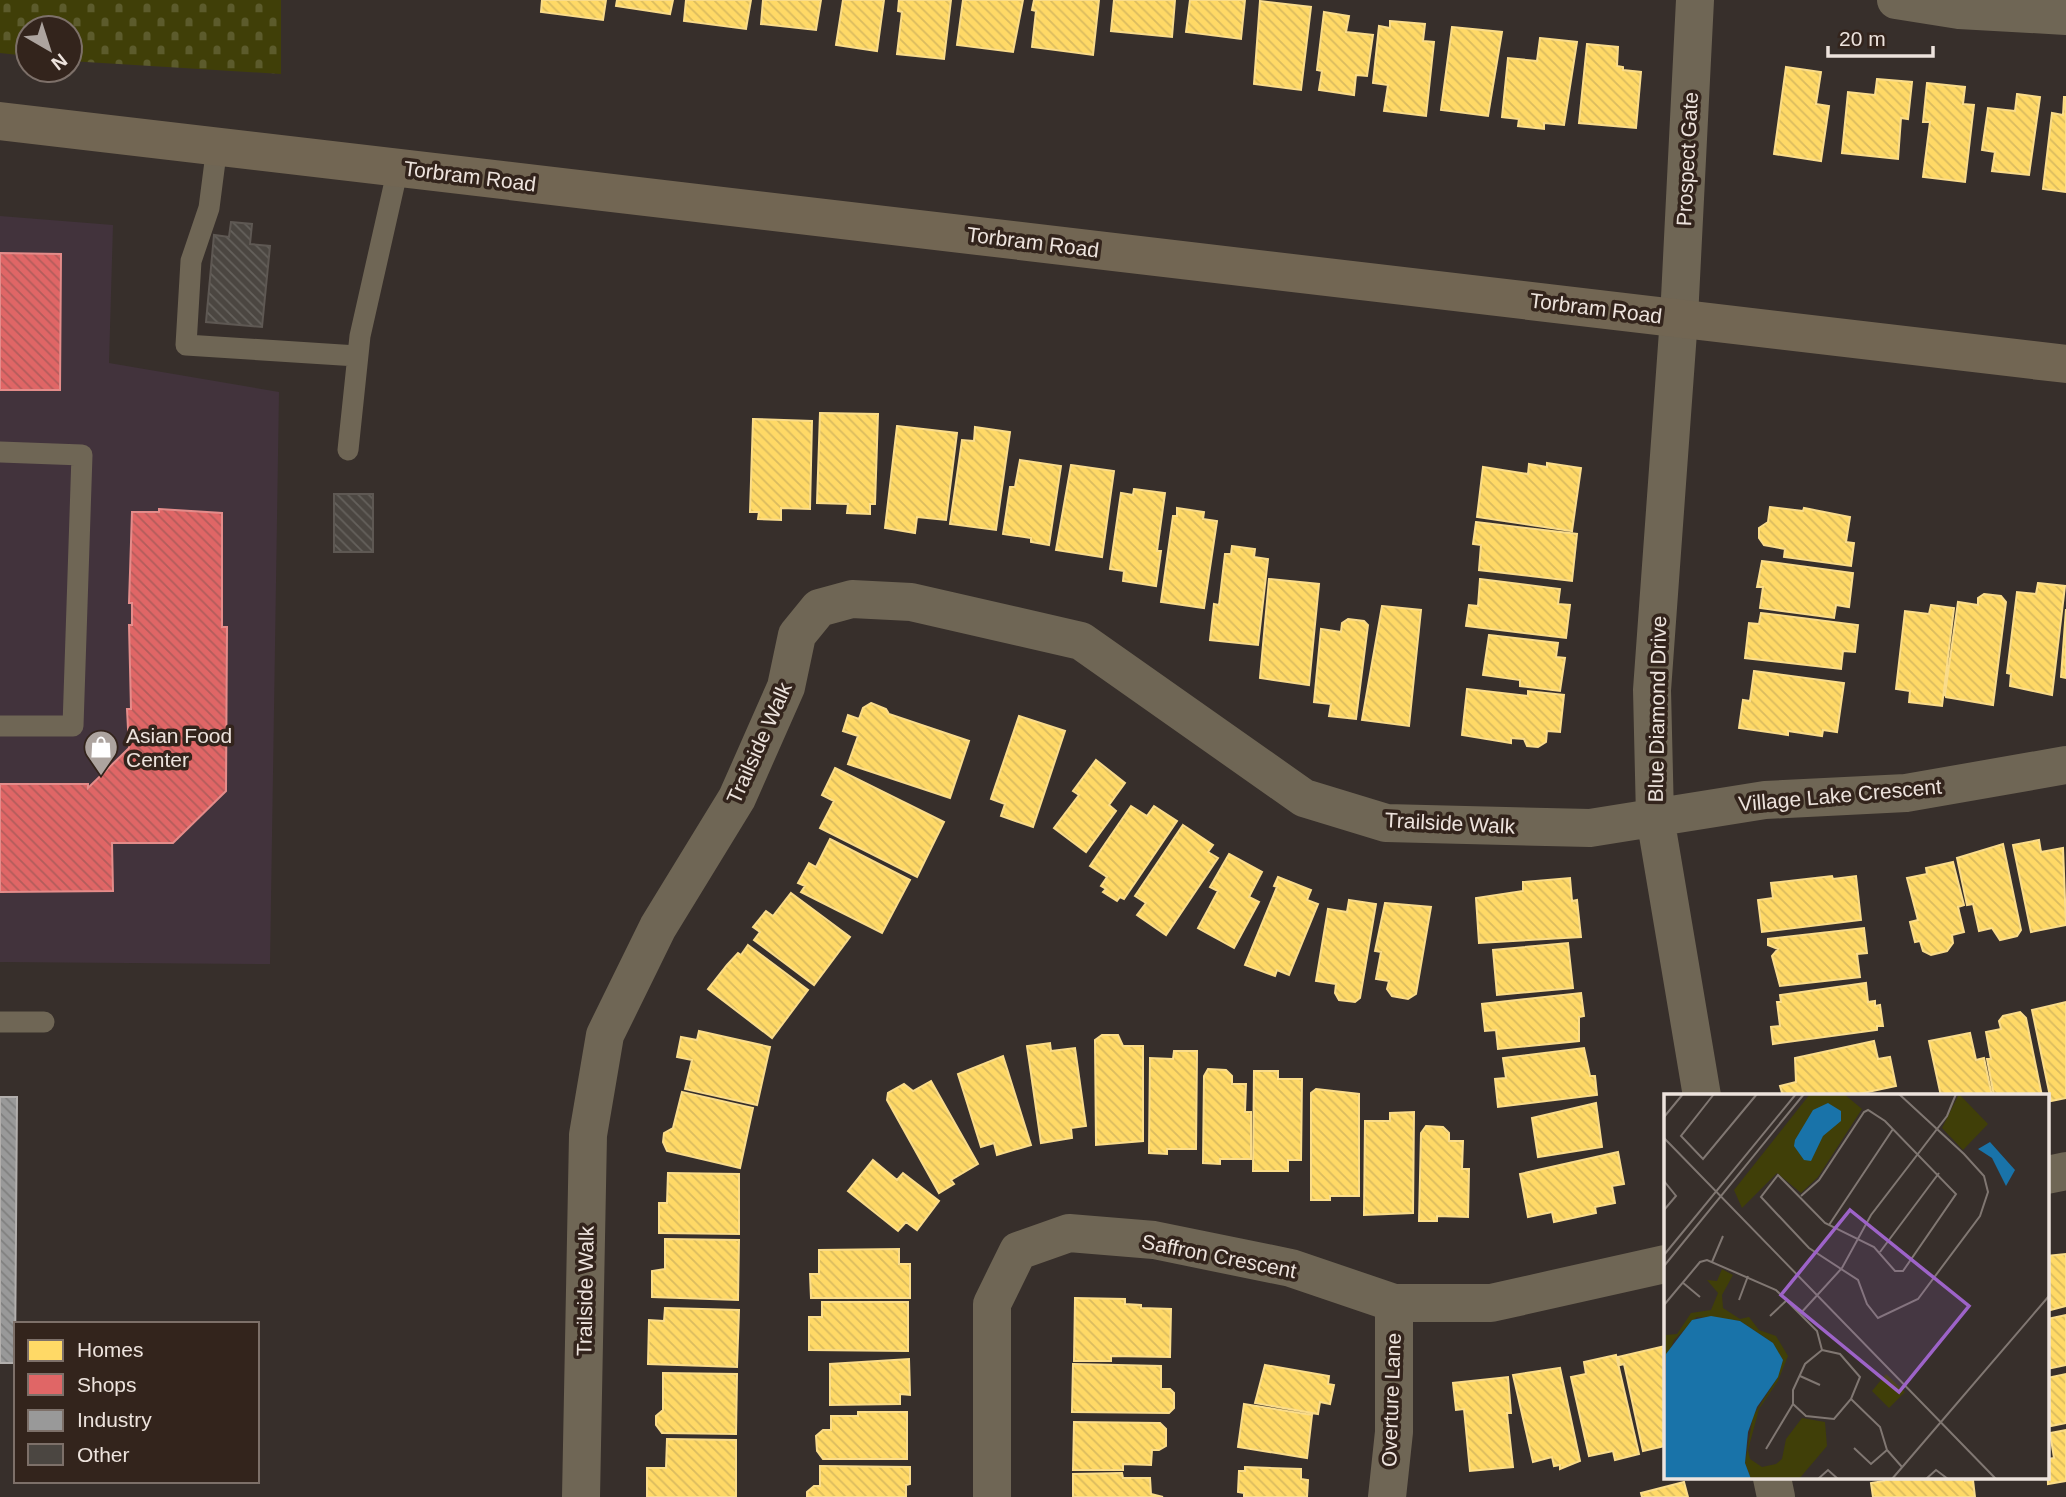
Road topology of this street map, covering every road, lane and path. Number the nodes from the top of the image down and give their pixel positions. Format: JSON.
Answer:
{"nodes":[{"id":1,"x":1695,"y":0,"type":"edge"},
{"id":2,"x":1896,"y":0,"type":"edge"},
{"id":3,"x":1959,"y":5,"type":"edge"},
{"id":4,"x":2066,"y":16,"type":"edge"},
{"id":5,"x":0,"y":121,"type":"edge"},
{"id":6,"x":217,"y":146,"type":"junction"},
{"id":7,"x":398,"y":168,"type":"junction"},
{"id":8,"x":1679,"y":318,"type":"junction"},
{"id":9,"x":357,"y":356,"type":"junction"},
{"id":10,"x":2066,"y":365,"type":"edge"},
{"id":11,"x":348,"y":450,"type":"dead end"},
{"id":12,"x":0,"y":452,"type":"edge"},
{"id":13,"x":0,"y":726,"type":"edge"},
{"id":14,"x":2066,"y":765,"type":"edge"},
{"id":15,"x":1655,"y":817,"type":"junction"},
{"id":16,"x":0,"y":1021,"type":"edge"},
{"id":17,"x":44,"y":1022,"type":"dead end"},
{"id":18,"x":1702,"y":1094,"type":"edge"},
{"id":19,"x":2066,"y":1171,"type":"edge"},
{"id":20,"x":2048,"y":1175,"type":"edge"},
{"id":21,"x":1664,"y":1264,"type":"edge"},
{"id":22,"x":1394,"y":1303,"type":"junction"},
{"id":23,"x":582,"y":1497,"type":"edge"},
{"id":24,"x":992,"y":1497,"type":"edge"},
{"id":25,"x":1387,"y":1497,"type":"edge"}],
"edges":[{"from":1,"to":8,"type":"street","name":"Prospect Gate"},
{"from":2,"to":3,"type":"street"},
{"from":3,"to":4,"type":"street"},
{"from":5,"to":6,"type":"main road","name":"Torbram Road"},
{"from":6,"to":7,"type":"main road","name":"Torbram Road"},
{"from":6,"to":9,"type":"lane"},
{"from":7,"to":8,"type":"main road","name":"Torbram Road"},
{"from":7,"to":9,"type":"lane"},
{"from":8,"to":10,"type":"main road","name":"Torbram Road"},
{"from":8,"to":15,"type":"street","name":"Blue Diamond Drive"},
{"from":9,"to":11,"type":"lane"},
{"from":12,"to":13,"type":"lane"},
{"from":14,"to":15,"type":"street","name":"Village Lake Crescent"},
{"from":15,"to":18,"type":"street","name":"Blue Diamond Drive"},
{"from":15,"to":23,"type":"street","name":"Trailside Walk"},
{"from":16,"to":17,"type":"lane"},
{"from":19,"to":20,"type":"street"},
{"from":21,"to":22,"type":"street","name":"Saffron Crescent"},
{"from":22,"to":24,"type":"street","name":"Saffron Crescent"},
{"from":22,"to":25,"type":"street","name":"Overture Lane"}]}
